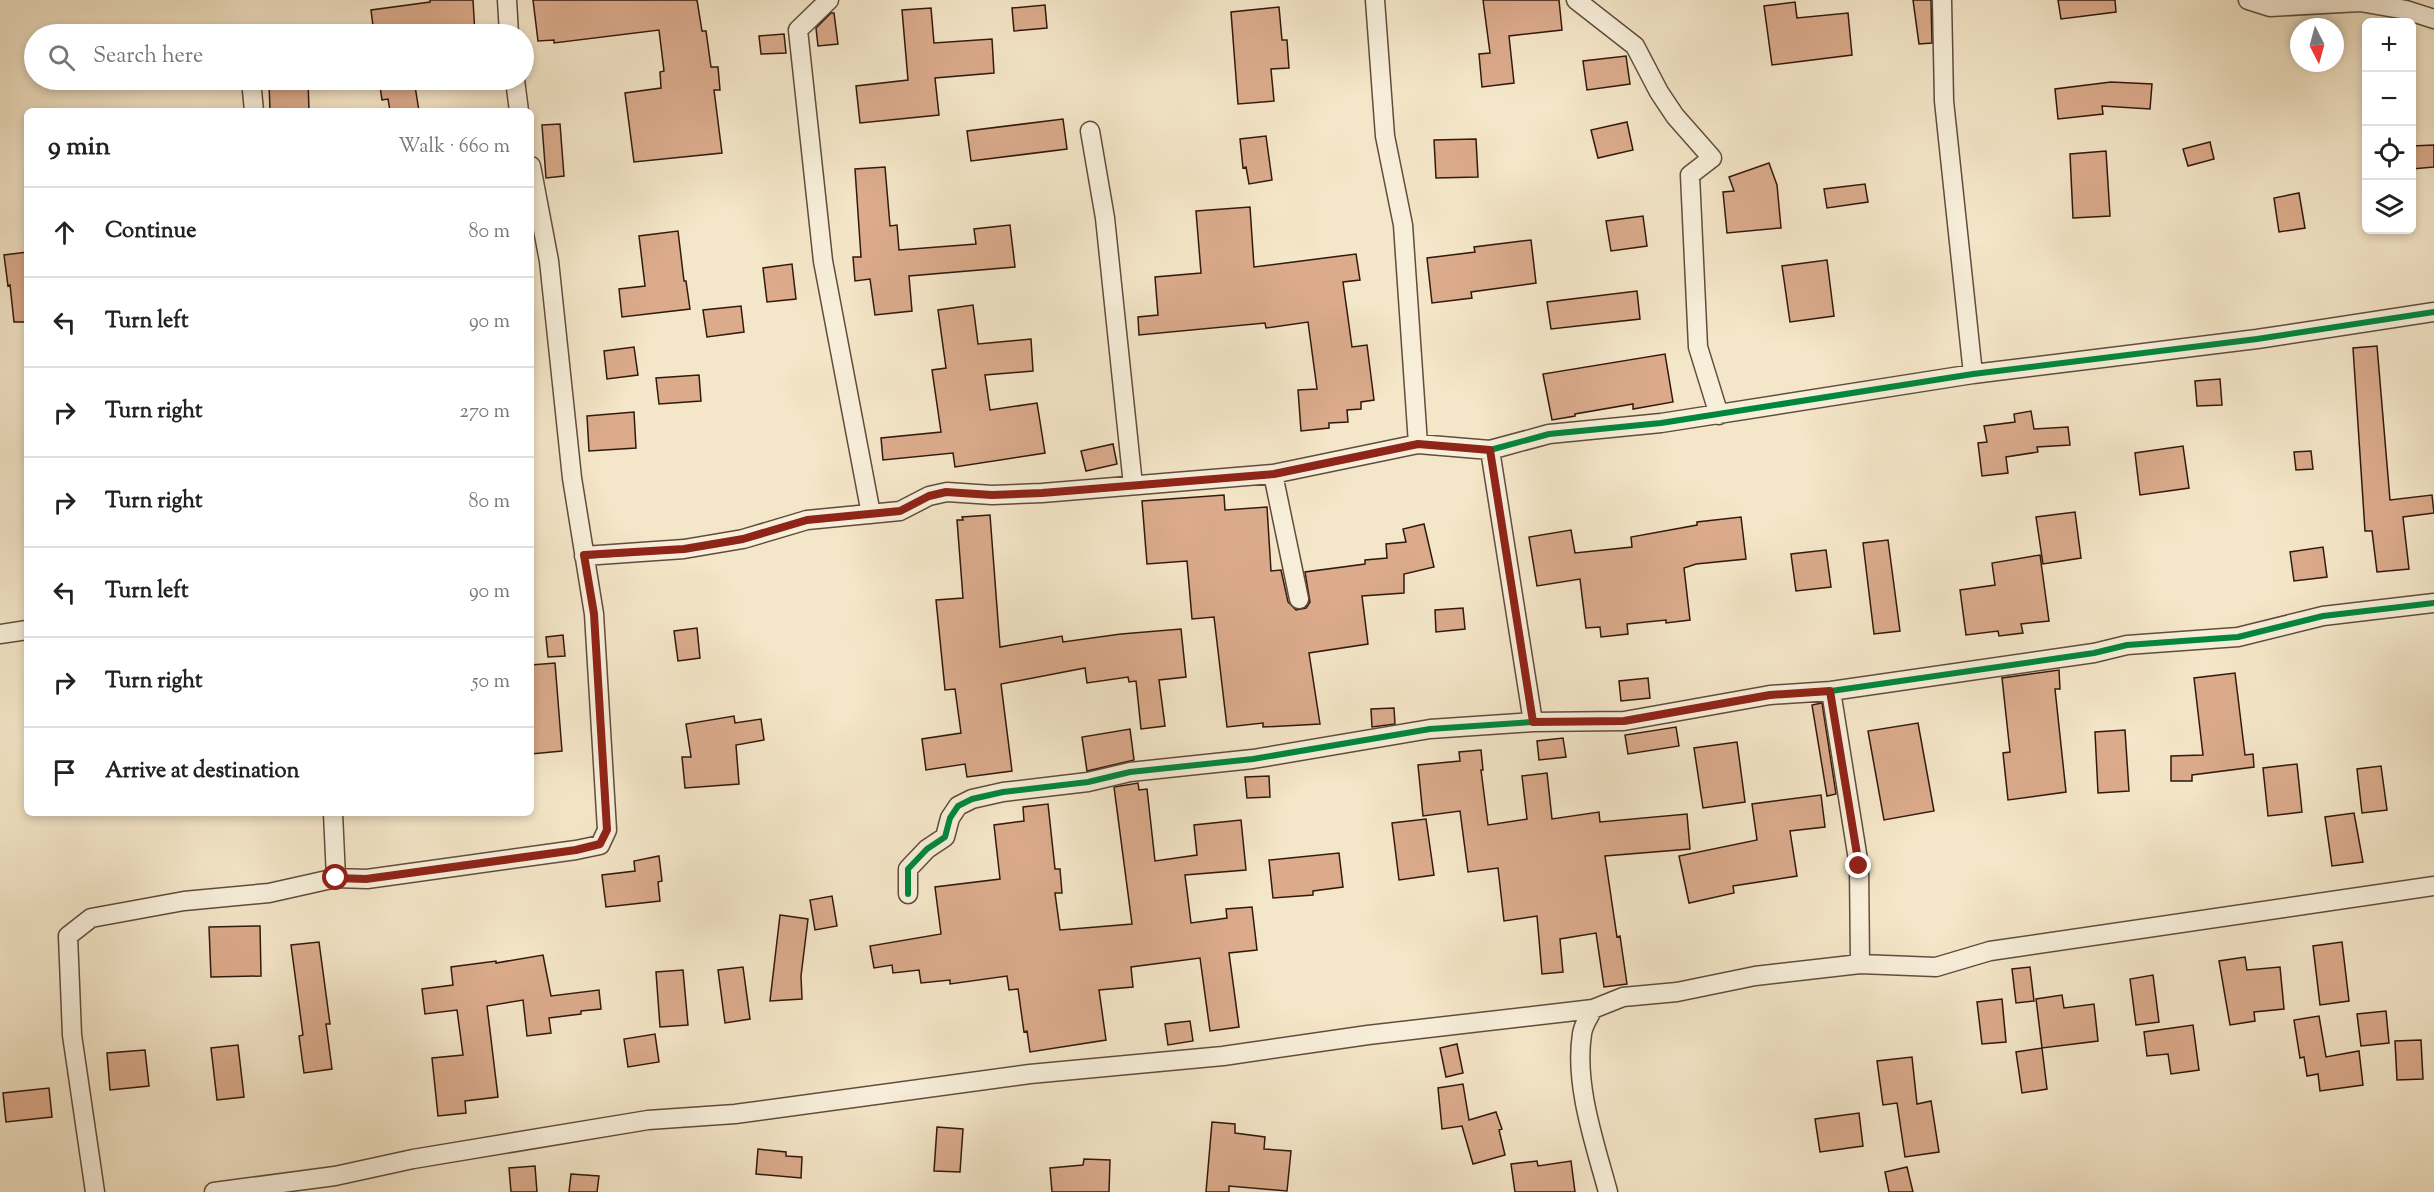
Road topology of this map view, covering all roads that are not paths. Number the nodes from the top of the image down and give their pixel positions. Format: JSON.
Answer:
{"nodes":[{"id":1,"x":507,"y":0,"type":"edge"},
{"id":2,"x":829,"y":0,"type":"edge"},
{"id":3,"x":1375,"y":0,"type":"edge"},
{"id":4,"x":1576,"y":0,"type":"edge"},
{"id":5,"x":1942,"y":0,"type":"edge"},
{"id":6,"x":2248,"y":0,"type":"edge"},
{"id":7,"x":2434,"y":19,"type":"edge"},
{"id":8,"x":508,"y":24,"type":"edge"},
{"id":9,"x":252,"y":90,"type":"edge"},
{"id":10,"x":516,"y":90,"type":"edge"},
{"id":11,"x":254,"y":108,"type":"edge"},
{"id":12,"x":519,"y":108,"type":"edge"},
{"id":13,"x":1090,"y":130,"type":"dead end"},
{"id":14,"x":534,"y":197,"type":"edge"},
{"id":15,"x":540,"y":260,"type":"edge"},
{"id":16,"x":2433,"y":318,"type":"edge"},
{"id":17,"x":1973,"y":374,"type":"junction"},
{"id":18,"x":1719,"y":415,"type":"junction"},
{"id":19,"x":1418,"y":444,"type":"junction"},
{"id":20,"x":1490,"y":450,"type":"junction"},
{"id":21,"x":1274,"y":474,"type":"junction"},
{"id":22,"x":1133,"y":485,"type":"junction"},
{"id":23,"x":871,"y":514,"type":"junction"},
{"id":24,"x":584,"y":555,"type":"junction"},
{"id":25,"x":1299,"y":599,"type":"dead end"},
{"id":26,"x":2434,"y":603,"type":"edge"},
{"id":27,"x":24,"y":630,"type":"edge"},
{"id":28,"x":0,"y":634,"type":"edge"},
{"id":29,"x":1830,"y":691,"type":"junction"},
{"id":30,"x":1533,"y":722,"type":"junction"},
{"id":31,"x":333,"y":816,"type":"edge"},
{"id":32,"x":336,"y":878,"type":"junction"},
{"id":33,"x":2434,"y":886,"type":"edge"},
{"id":34,"x":908,"y":894,"type":"dead end"},
{"id":35,"x":1860,"y":964,"type":"junction"},
{"id":36,"x":1593,"y":1009,"type":"junction"},
{"id":37,"x":94,"y":1192,"type":"edge"},
{"id":38,"x":214,"y":1192,"type":"edge"},
{"id":39,"x":1608,"y":1192,"type":"edge"}],
"edges":[{"from":1,"to":8,"type":"street"},
{"from":2,"to":23,"type":"street"},
{"from":3,"to":19,"type":"street"},
{"from":4,"to":18,"type":"street"},
{"from":5,"to":17,"type":"street"},
{"from":6,"to":7,"type":"street"},
{"from":9,"to":11,"type":"street"},
{"from":10,"to":12,"type":"street"},
{"from":13,"to":22,"type":"street"},
{"from":14,"to":15,"type":"street"},
{"from":15,"to":24,"type":"street"},
{"from":16,"to":17,"type":"street"},
{"from":17,"to":18,"type":"street"},
{"from":18,"to":20,"type":"street"},
{"from":19,"to":20,"type":"street"},
{"from":19,"to":21,"type":"street"},
{"from":20,"to":30,"type":"street"},
{"from":21,"to":22,"type":"street"},
{"from":21,"to":25,"type":"street"},
{"from":22,"to":23,"type":"street"},
{"from":23,"to":24,"type":"street"},
{"from":24,"to":32,"type":"street"},
{"from":26,"to":29,"type":"street"},
{"from":27,"to":28,"type":"street"},
{"from":29,"to":30,"type":"street"},
{"from":29,"to":35,"type":"street"},
{"from":30,"to":34,"type":"street"},
{"from":31,"to":32,"type":"street"},
{"from":32,"to":37,"type":"street"},
{"from":33,"to":35,"type":"street"},
{"from":35,"to":36,"type":"street"},
{"from":36,"to":38,"type":"street"},
{"from":36,"to":39,"type":"street"}]}
